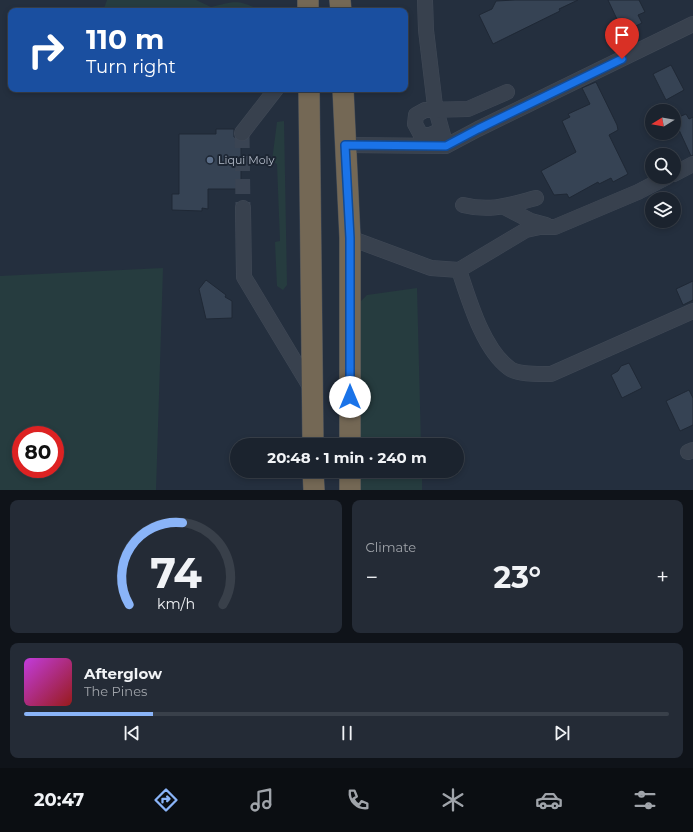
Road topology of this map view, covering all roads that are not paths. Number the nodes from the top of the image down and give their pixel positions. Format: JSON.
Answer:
{"nodes":[{"id":1,"x":425,"y":0,"type":"edge"},
{"id":2,"x":693,"y":24,"type":"edge"},
{"id":3,"x":274,"y":92,"type":"edge"},
{"id":4,"x":309,"y":92,"type":"edge"},
{"id":5,"x":343,"y":92,"type":"edge"},
{"id":6,"x":507,"y":92,"type":"dead end"},
{"id":7,"x":436,"y":110,"type":"junction"},
{"id":8,"x":441,"y":130,"type":"junction"},
{"id":9,"x":242,"y":133,"type":"tunnel mouth"},
{"id":10,"x":345,"y":145,"type":"junction"},
{"id":11,"x":446,"y":146,"type":"junction"},
{"id":12,"x":693,"y":164,"type":"edge"},
{"id":13,"x":681,"y":170,"type":"edge"},
{"id":14,"x":653,"y":184,"type":"edge"},
{"id":15,"x":536,"y":198,"type":"dead end"},
{"id":16,"x":463,"y":205,"type":"dead end"},
{"id":17,"x":504,"y":207,"type":"junction"},
{"id":18,"x":243,"y":208,"type":"tunnel mouth"},
{"id":19,"x":555,"y":227,"type":"junction"},
{"id":20,"x":350,"y":238,"type":"junction"},
{"id":21,"x":459,"y":270,"type":"junction"},
{"id":22,"x":693,"y":311,"type":"edge"},
{"id":23,"x":312,"y":391,"type":"junction"},
{"id":24,"x":313,"y":438,"type":"edge"},
{"id":25,"x":350,"y":438,"type":"edge"},
{"id":26,"x":313,"y":478,"type":"edge"},
{"id":27,"x":350,"y":478,"type":"edge"},
{"id":28,"x":314,"y":490,"type":"edge"},
{"id":29,"x":350,"y":490,"type":"edge"}],
"edges":[{"from":1,"to":7,"type":"street"},
{"from":2,"to":11,"type":"street"},
{"from":3,"to":9,"type":"street"},
{"from":4,"to":23,"type":"highway"},
{"from":5,"to":10,"type":"highway"},
{"from":6,"to":7,"type":"street"},
{"from":7,"to":8,"type":"street"},
{"from":7,"to":8,"type":"street"},
{"from":8,"to":11,"type":"street"},
{"from":10,"to":11,"type":"street"},
{"from":10,"to":20,"type":"highway"},
{"from":12,"to":13,"type":"street"},
{"from":14,"to":19,"type":"street"},
{"from":15,"to":17,"type":"street"},
{"from":16,"to":17,"type":"street"},
{"from":17,"to":19,"type":"street"},
{"from":18,"to":23,"type":"street"},
{"from":19,"to":21,"type":"street"},
{"from":20,"to":21,"type":"street"},
{"from":20,"to":25,"type":"highway"},
{"from":21,"to":22,"type":"street"},
{"from":23,"to":24,"type":"highway"},
{"from":26,"to":28,"type":"highway"},
{"from":27,"to":29,"type":"highway"}]}
